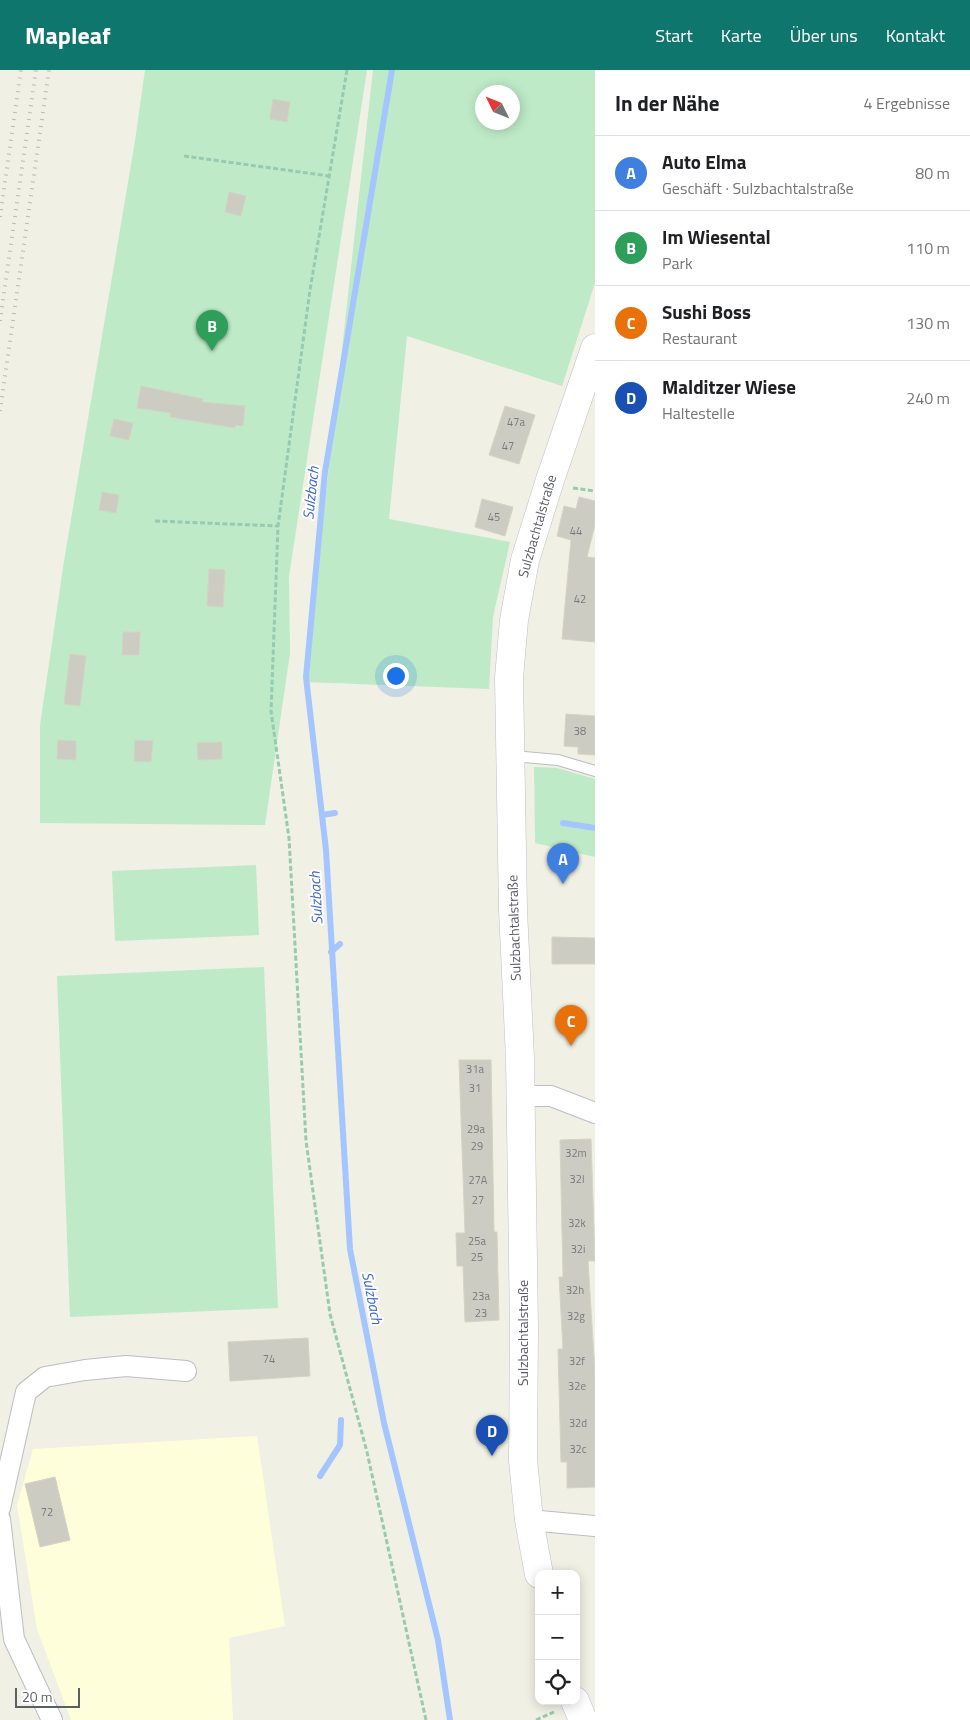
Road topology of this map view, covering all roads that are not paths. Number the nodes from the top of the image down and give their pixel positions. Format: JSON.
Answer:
{"nodes":[{"id":1,"x":595,"y":348,"type":"edge"},
{"id":2,"x":509,"y":755,"type":"junction"},
{"id":3,"x":595,"y":771,"type":"edge"},
{"id":4,"x":520,"y":1096,"type":"junction"},
{"id":5,"x":595,"y":1113,"type":"edge"},
{"id":6,"x":186,"y":1371,"type":"dead end"},
{"id":7,"x":0,"y":1508,"type":"edge"},
{"id":8,"x":0,"y":1519,"type":"edge"},
{"id":9,"x":529,"y":1520,"type":"junction"},
{"id":10,"x":595,"y":1526,"type":"edge"},
{"id":11,"x":538,"y":1570,"type":"edge"},
{"id":12,"x":566,"y":1706,"type":"edge"},
{"id":13,"x":52,"y":1720,"type":"edge"},
{"id":14,"x":582,"y":1720,"type":"edge"}],
"edges":[{"from":1,"to":2,"type":"main road","name":"Sulzbachtalstraße"},
{"from":2,"to":3,"type":"lane"},
{"from":2,"to":4,"type":"main road","name":"Sulzbachtalstraße"},
{"from":4,"to":5,"type":"street"},
{"from":4,"to":9,"type":"main road","name":"Sulzbachtalstraße"},
{"from":6,"to":7,"type":"street"},
{"from":8,"to":13,"type":"street"},
{"from":9,"to":10,"type":"street"},
{"from":9,"to":11,"type":"main road","name":"Sulzbachtalstraße"},
{"from":12,"to":14,"type":"main road"}]}
